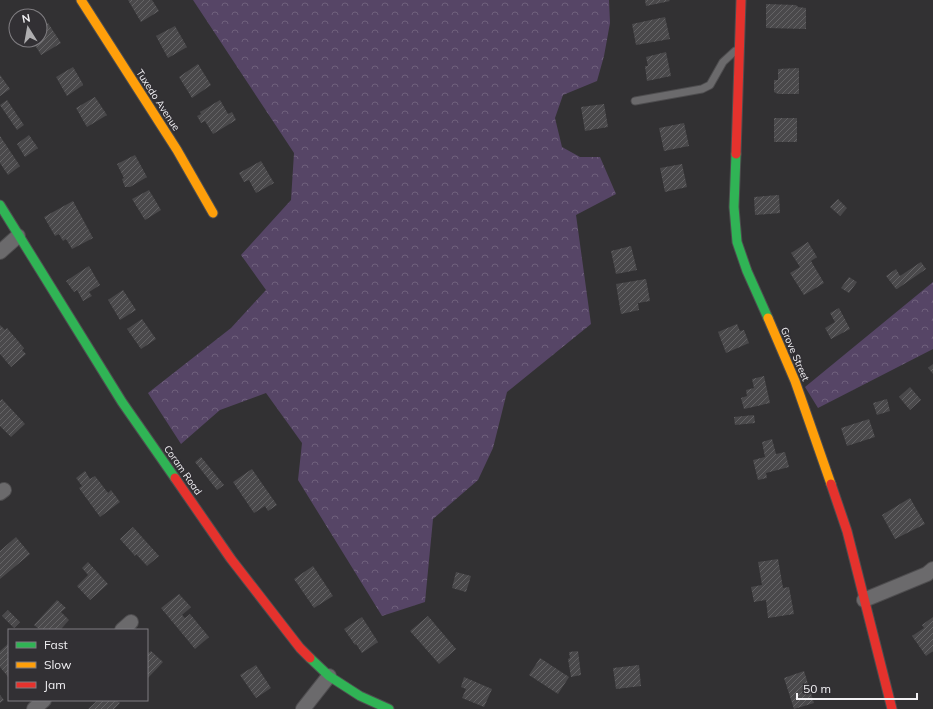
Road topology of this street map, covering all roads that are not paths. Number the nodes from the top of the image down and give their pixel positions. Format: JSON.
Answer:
{"nodes":[{"id":1,"x":81,"y":0,"type":"edge"},
{"id":2,"x":741,"y":0,"type":"edge"},
{"id":3,"x":739,"y":47,"type":"junction"},
{"id":4,"x":635,"y":101,"type":"dead end"},
{"id":5,"x":0,"y":205,"type":"edge"},
{"id":6,"x":213,"y":213,"type":"dead end"},
{"id":7,"x":18,"y":236,"type":"junction"},
{"id":8,"x":0,"y":252,"type":"edge"},
{"id":9,"x":933,"y":569,"type":"edge"},
{"id":10,"x":864,"y":600,"type":"junction"},
{"id":11,"x":329,"y":676,"type":"junction"},
{"id":12,"x":43,"y":701,"type":"edge"},
{"id":13,"x":34,"y":709,"type":"edge"},
{"id":14,"x":303,"y":709,"type":"edge"},
{"id":15,"x":389,"y":709,"type":"edge"},
{"id":16,"x":892,"y":709,"type":"edge"}],
"edges":[{"from":1,"to":6,"type":"street","name":"Tuxedo Avenue"},
{"from":2,"to":3,"type":"street","name":"Grove Street"},
{"from":3,"to":4,"type":"lane"},
{"from":3,"to":10,"type":"street","name":"Grove Street"},
{"from":5,"to":7,"type":"street","name":"Coram Road"},
{"from":7,"to":8,"type":"street"},
{"from":7,"to":11,"type":"street","name":"Coram Road"},
{"from":9,"to":10,"type":"street"},
{"from":10,"to":16,"type":"street","name":"Grove Street"},
{"from":11,"to":14,"type":"street"},
{"from":11,"to":15,"type":"street","name":"Coram Road"},
{"from":12,"to":13,"type":"street"}]}
